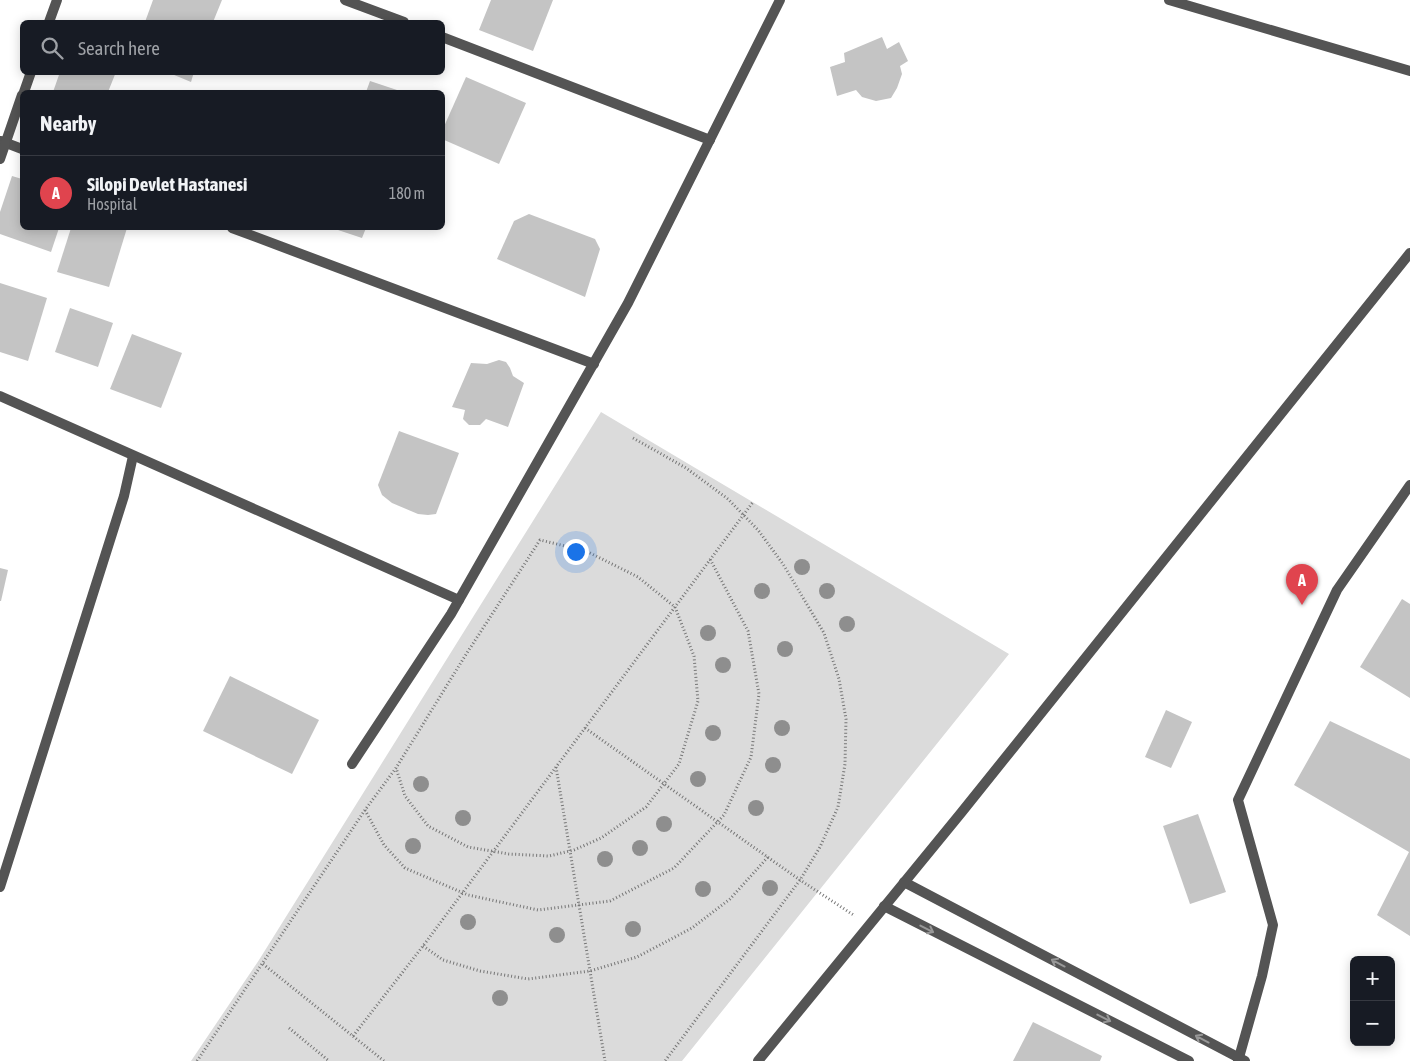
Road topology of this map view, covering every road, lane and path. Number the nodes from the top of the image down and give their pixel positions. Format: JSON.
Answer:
{"nodes":[{"id":1,"x":57,"y":0,"type":"edge"},
{"id":2,"x":345,"y":0,"type":"edge"},
{"id":3,"x":780,"y":0,"type":"edge"},
{"id":4,"x":1169,"y":0,"type":"edge"},
{"id":5,"x":50,"y":20,"type":"edge"},
{"id":6,"x":399,"y":20,"type":"edge"},
{"id":7,"x":445,"y":38,"type":"edge"},
{"id":8,"x":1410,"y":71,"type":"edge"},
{"id":9,"x":30,"y":75,"type":"edge"},
{"id":10,"x":24,"y":90,"type":"edge"},
{"id":11,"x":20,"y":101,"type":"edge"},
{"id":12,"x":710,"y":140,"type":"junction"},
{"id":13,"x":3,"y":141,"type":"edge"},
{"id":14,"x":20,"y":148,"type":"edge"},
{"id":15,"x":0,"y":159,"type":"edge"},
{"id":16,"x":237,"y":230,"type":"edge"},
{"id":17,"x":1410,"y":252,"type":"edge"},
{"id":18,"x":594,"y":364,"type":"junction"},
{"id":19,"x":0,"y":396,"type":"edge"},
{"id":20,"x":633,"y":438,"type":"dead end"},
{"id":21,"x":133,"y":456,"type":"junction"},
{"id":22,"x":1410,"y":485,"type":"edge"},
{"id":23,"x":753,"y":502,"type":"dead end"},
{"id":24,"x":743,"y":515,"type":"junction"},
{"id":25,"x":710,"y":559,"type":"junction"},
{"id":26,"x":459,"y":600,"type":"junction"},
{"id":27,"x":675,"y":607,"type":"junction"},
{"id":28,"x":585,"y":728,"type":"junction"},
{"id":29,"x":352,"y":764,"type":"dead end"},
{"id":30,"x":556,"y":767,"type":"junction"},
{"id":31,"x":396,"y":768,"type":"junction"},
{"id":32,"x":664,"y":784,"type":"junction"},
{"id":33,"x":365,"y":810,"type":"junction"},
{"id":34,"x":718,"y":822,"type":"junction"},
{"id":35,"x":493,"y":852,"type":"junction"},
{"id":36,"x":570,"y":852,"type":"junction"},
{"id":37,"x":768,"y":857,"type":"junction"},
{"id":38,"x":800,"y":880,"type":"junction"},
{"id":39,"x":904,"y":882,"type":"junction"},
{"id":40,"x":0,"y":887,"type":"edge"},
{"id":41,"x":463,"y":893,"type":"junction"},
{"id":42,"x":579,"y":905,"type":"junction"},
{"id":43,"x":884,"y":906,"type":"junction"},
{"id":44,"x":869,"y":925,"type":"junction"},
{"id":45,"x":423,"y":946,"type":"junction"},
{"id":46,"x":263,"y":964,"type":"junction"},
{"id":47,"x":590,"y":971,"type":"junction"},
{"id":48,"x":289,"y":1028,"type":"dead end"},
{"id":49,"x":353,"y":1036,"type":"junction"},
{"id":50,"x":327,"y":1060,"type":"edge"},
{"id":51,"x":1240,"y":1060,"type":"edge"},
{"id":52,"x":197,"y":1061,"type":"edge"},
{"id":53,"x":384,"y":1061,"type":"edge"},
{"id":54,"x":606,"y":1061,"type":"edge"},
{"id":55,"x":665,"y":1061,"type":"edge"},
{"id":56,"x":758,"y":1061,"type":"edge"},
{"id":57,"x":1189,"y":1061,"type":"edge"}],
"edges":[{"from":1,"to":5,"type":"street"},
{"from":2,"to":6,"type":"street"},
{"from":3,"to":12,"type":"street"},
{"from":4,"to":8,"type":"street"},
{"from":7,"to":12,"type":"street"},
{"from":9,"to":10,"type":"street"},
{"from":11,"to":13,"type":"street"},
{"from":12,"to":18,"type":"street"},
{"from":13,"to":14,"type":"street"},
{"from":13,"to":15,"type":"street"},
{"from":16,"to":18,"type":"street"},
{"from":17,"to":39,"type":"street"},
{"from":18,"to":26,"type":"street"},
{"from":19,"to":21,"type":"street"},
{"from":20,"to":24,"type":"path"},
{"from":21,"to":26,"type":"street"},
{"from":21,"to":40,"type":"street"},
{"from":22,"to":51,"type":"street"},
{"from":23,"to":24,"type":"path"},
{"from":24,"to":25,"type":"path"},
{"from":24,"to":38,"type":"path"},
{"from":25,"to":27,"type":"path"},
{"from":25,"to":34,"type":"path"},
{"from":26,"to":29,"type":"street"},
{"from":27,"to":28,"type":"path"},
{"from":27,"to":31,"type":"path"},
{"from":27,"to":32,"type":"path"},
{"from":28,"to":30,"type":"path"},
{"from":28,"to":32,"type":"path"},
{"from":30,"to":35,"type":"path"},
{"from":30,"to":36,"type":"path"},
{"from":31,"to":33,"type":"path"},
{"from":31,"to":35,"type":"path"},
{"from":32,"to":34,"type":"path"},
{"from":32,"to":36,"type":"path"},
{"from":33,"to":41,"type":"path"},
{"from":33,"to":46,"type":"path"},
{"from":34,"to":37,"type":"path"},
{"from":34,"to":42,"type":"path"},
{"from":35,"to":36,"type":"path"},
{"from":35,"to":41,"type":"path"},
{"from":36,"to":42,"type":"path"},
{"from":37,"to":38,"type":"path"},
{"from":37,"to":47,"type":"path"},
{"from":38,"to":44,"type":"path"},
{"from":38,"to":55,"type":"path"},
{"from":39,"to":43,"type":"street"},
{"from":51,"to":39,"type":"street","one_way":true},
{"from":41,"to":42,"type":"path"},
{"from":41,"to":45,"type":"path"},
{"from":42,"to":47,"type":"path"},
{"from":43,"to":44,"type":"street"},
{"from":43,"to":57,"type":"street","one_way":true},
{"from":44,"to":56,"type":"street"},
{"from":45,"to":47,"type":"path"},
{"from":45,"to":49,"type":"path"},
{"from":46,"to":49,"type":"path"},
{"from":46,"to":52,"type":"path"},
{"from":47,"to":54,"type":"path"},
{"from":48,"to":50,"type":"path"},
{"from":49,"to":53,"type":"path"}]}
